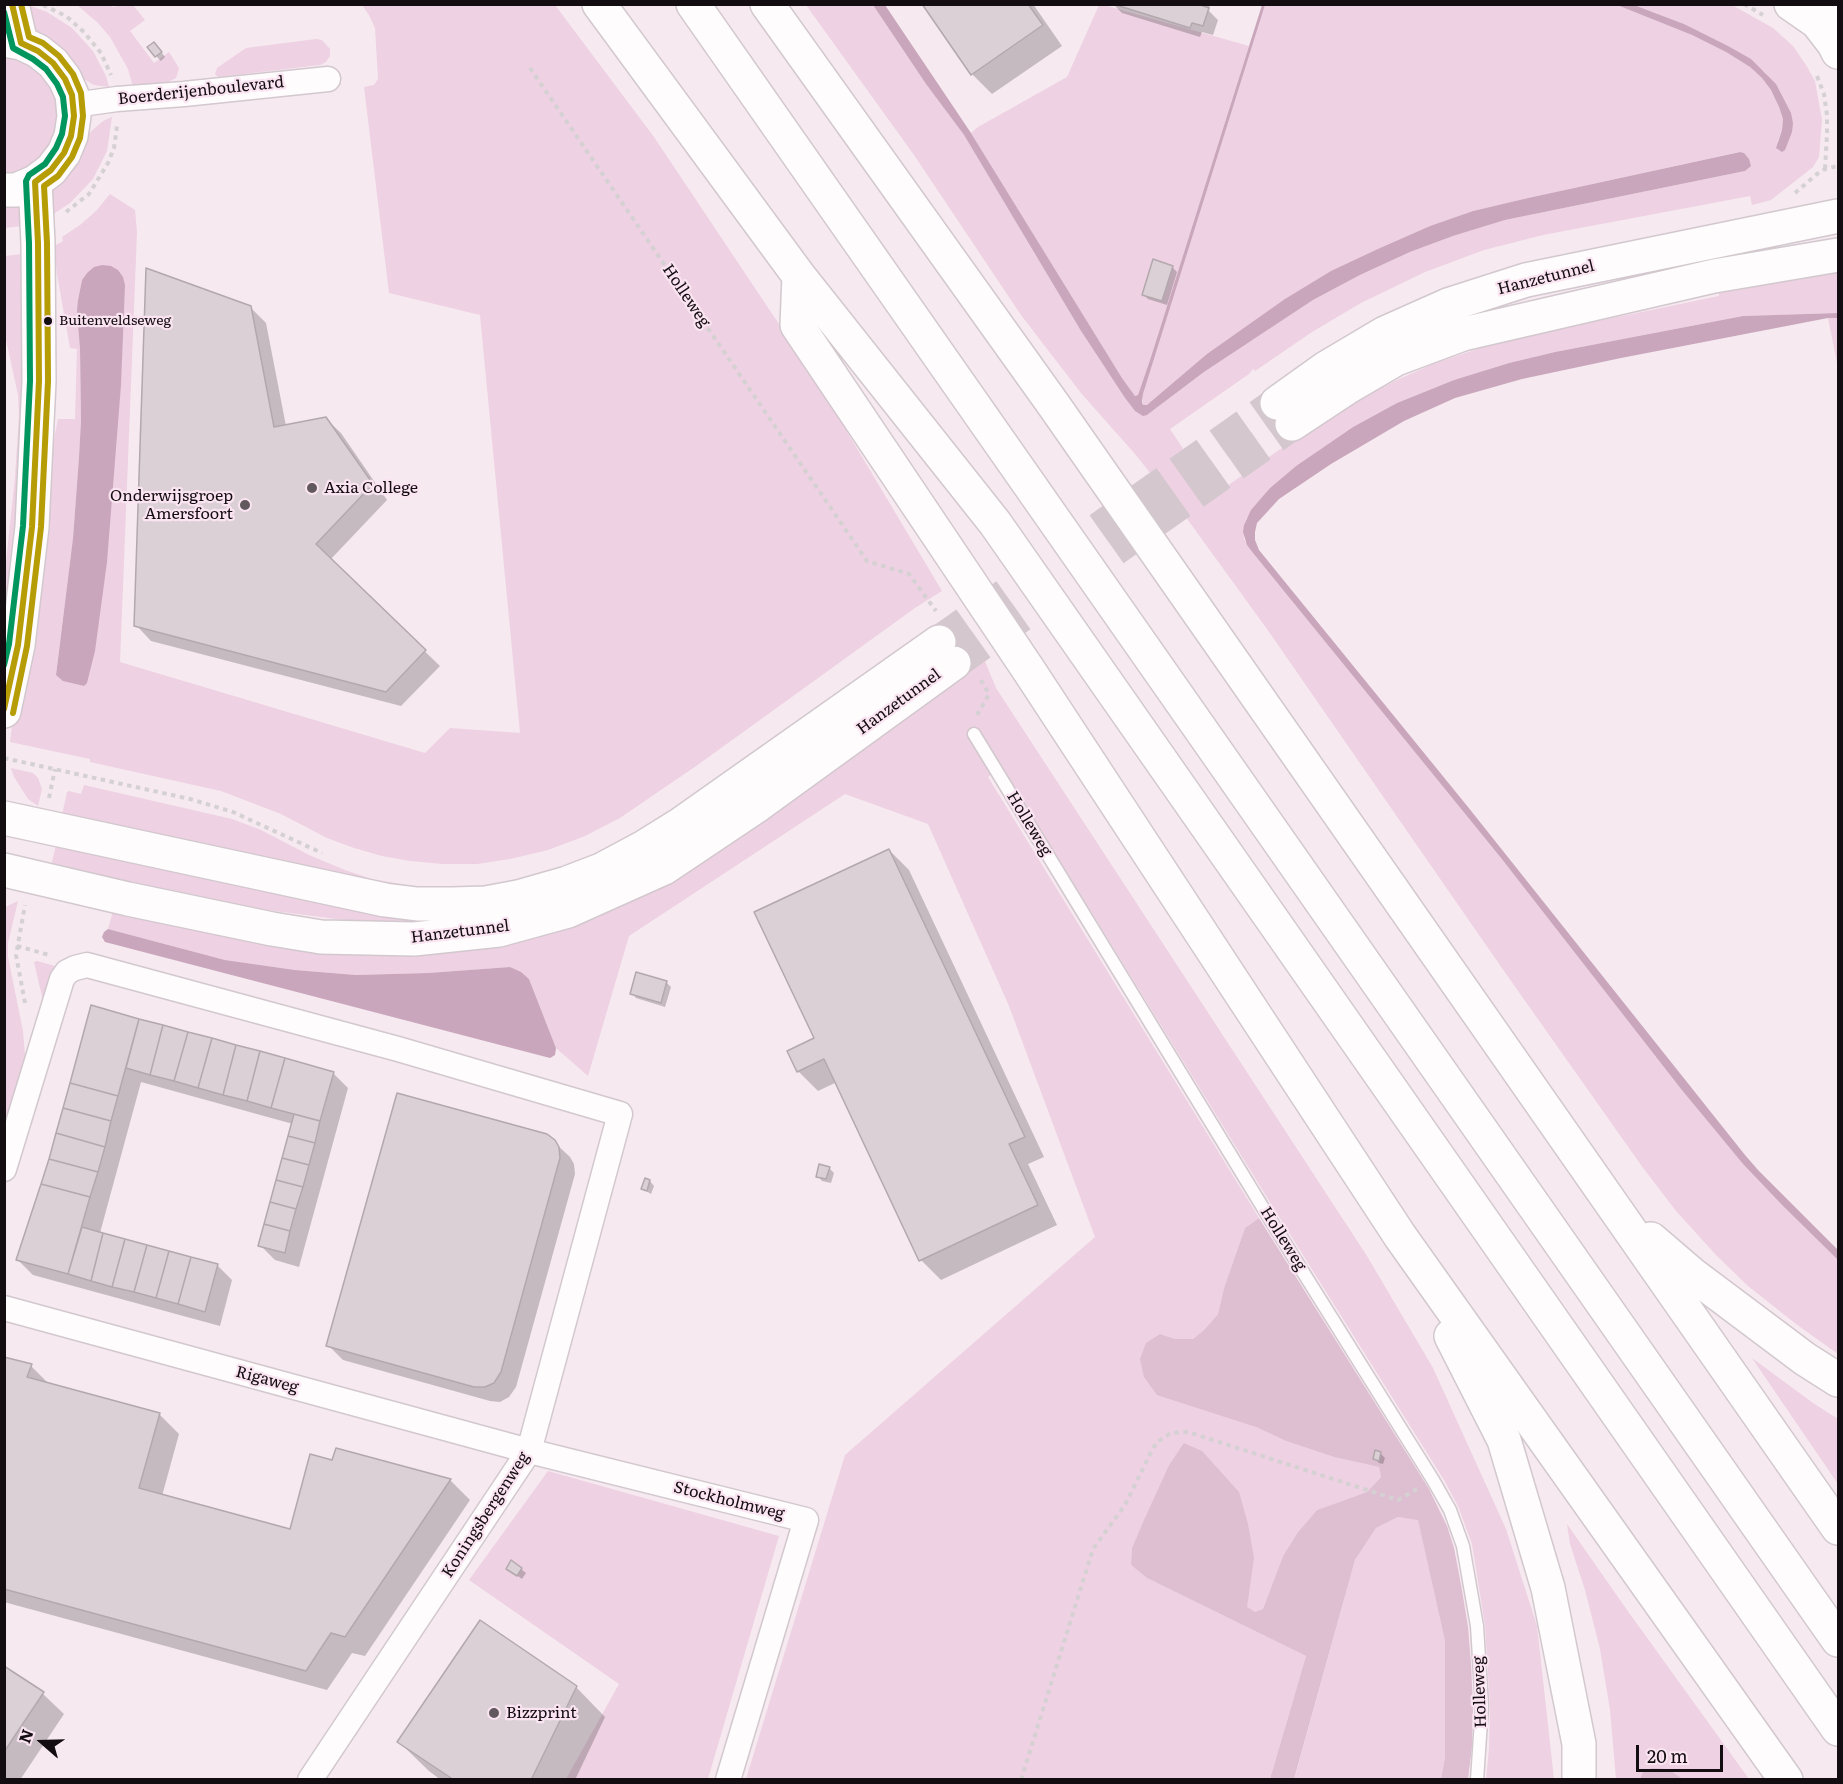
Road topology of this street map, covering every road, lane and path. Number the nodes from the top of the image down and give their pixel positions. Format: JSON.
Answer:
{"nodes":[{"id":1,"x":12,"y":4,"type":"edge"},
{"id":2,"x":599,"y":4,"type":"edge"},
{"id":3,"x":693,"y":4,"type":"edge"},
{"id":4,"x":766,"y":4,"type":"edge"},
{"id":5,"x":1744,"y":4,"type":"edge"},
{"id":6,"x":1804,"y":14,"type":"edge"},
{"id":7,"x":13,"y":42,"type":"edge"},
{"id":8,"x":1825,"y":59,"type":"edge"},
{"id":9,"x":530,"y":69,"type":"dead end"},
{"id":10,"x":328,"y":79,"type":"dead end"},
{"id":11,"x":74,"y":105,"type":"junction"},
{"id":12,"x":1839,"y":166,"type":"edge"},
{"id":13,"x":20,"y":186,"type":"edge"},
{"id":14,"x":1839,"y":216,"type":"edge"},
{"id":15,"x":1839,"y":255,"type":"edge"},
{"id":16,"x":799,"y":276,"type":"junction"},
{"id":17,"x":928,"y":600,"type":"dead end"},
{"id":18,"x":957,"y":660,"type":"junction"},
{"id":19,"x":4,"y":711,"type":"edge"},
{"id":20,"x":974,"y":734,"type":"joint"},
{"id":21,"x":4,"y":758,"type":"edge"},
{"id":22,"x":4,"y":818,"type":"edge"},
{"id":23,"x":326,"y":855,"type":"dead end"},
{"id":24,"x":18,"y":874,"type":"edge"},
{"id":25,"x":17,"y":946,"type":"dead end"},
{"id":26,"x":4,"y":1168,"type":"edge"},
{"id":27,"x":1613,"y":1207,"type":"junction"},
{"id":28,"x":1400,"y":1236,"type":"junction"},
{"id":29,"x":4,"y":1308,"type":"edge"},
{"id":30,"x":1839,"y":1380,"type":"edge"},
{"id":31,"x":529,"y":1451,"type":"junction"},
{"id":32,"x":1433,"y":1480,"type":"junction"},
{"id":33,"x":1839,"y":1528,"type":"edge"},
{"id":34,"x":1839,"y":1640,"type":"edge"},
{"id":35,"x":1839,"y":1730,"type":"edge"},
{"id":36,"x":310,"y":1779,"type":"edge"},
{"id":37,"x":728,"y":1779,"type":"edge"},
{"id":38,"x":1021,"y":1779,"type":"edge"},
{"id":39,"x":1477,"y":1779,"type":"edge"},
{"id":40,"x":1580,"y":1779,"type":"edge"},
{"id":41,"x":1786,"y":1779,"type":"edge"}],
"edges":[{"from":1,"to":7,"type":"main road"},
{"from":2,"to":16,"type":"main road"},
{"from":3,"to":34,"type":"main road"},
{"from":4,"to":27,"type":"main road"},
{"from":5,"to":6,"type":"path"},
{"from":6,"to":8,"type":"main road"},
{"from":7,"to":11,"type":"main road"},
{"from":8,"to":12,"type":"path"},
{"from":9,"to":17,"type":"path","name":"Holleweg"},
{"from":10,"to":11,"type":"street","name":"Boerderijenboulevard"},
{"from":11,"to":13,"type":"main road"},
{"from":13,"to":19,"type":"main road"},
{"from":14,"to":15,"type":"main road","name":"Hanzetunnel"},
{"from":16,"to":28,"type":"main road"},
{"from":16,"to":35,"type":"main road"},
{"from":18,"to":20,"type":"path"},
{"from":18,"to":22,"type":"main road","name":"Hanzetunnel"},
{"from":18,"to":24,"type":"main road","name":"Hanzetunnel"},
{"from":20,"to":32,"type":"lane","name":"Holleweg"},
{"from":21,"to":23,"type":"path"},
{"from":24,"to":25,"type":"path"},
{"from":26,"to":31,"type":"street","name":"Koningsbergenweg"},
{"from":27,"to":30,"type":"main road"},
{"from":27,"to":33,"type":"main road"},
{"from":28,"to":40,"type":"main road"},
{"from":28,"to":41,"type":"main road"},
{"from":29,"to":31,"type":"street","name":"Rigaweg"},
{"from":31,"to":36,"type":"street","name":"Koningsbergenweg"},
{"from":31,"to":37,"type":"street","name":"Stockholmweg"},
{"from":32,"to":38,"type":"path"},
{"from":32,"to":39,"type":"lane","name":"Holleweg"}]}
